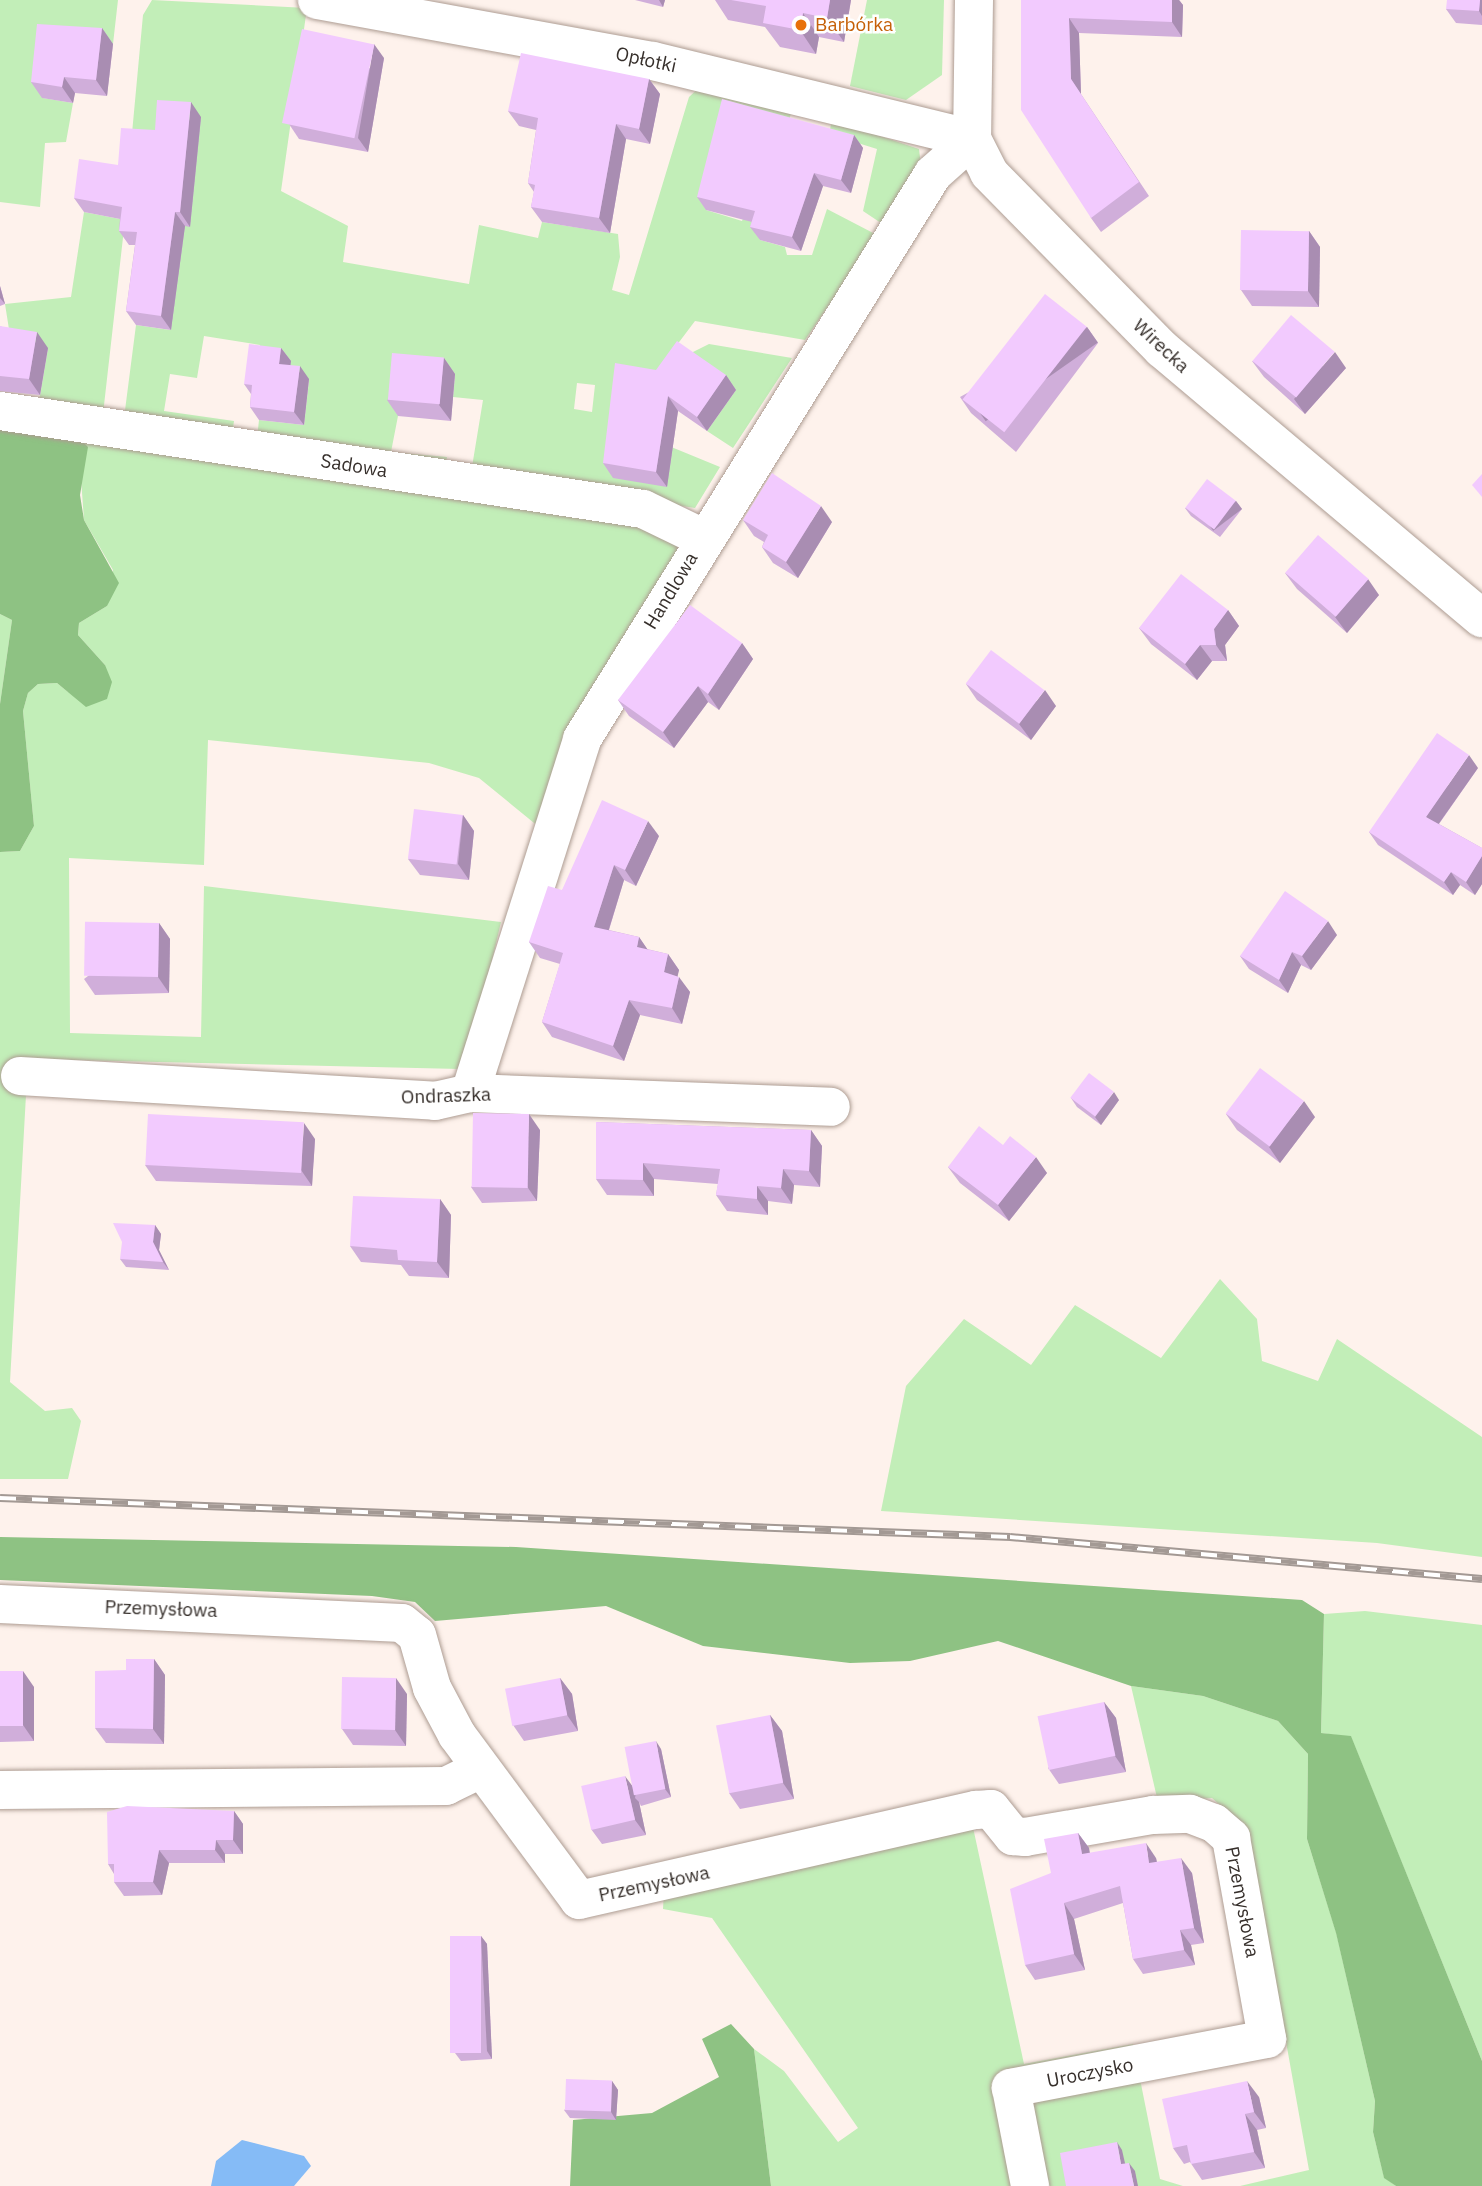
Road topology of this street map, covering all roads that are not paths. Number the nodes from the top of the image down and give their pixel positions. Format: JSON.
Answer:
{"nodes":[{"id":1,"x":317,"y":0,"type":"edge"},
{"id":2,"x":974,"y":0,"type":"edge"},
{"id":3,"x":405,"y":6,"type":"edge"},
{"id":4,"x":972,"y":139,"type":"junction"},
{"id":5,"x":0,"y":411,"type":"edge"},
{"id":6,"x":703,"y":538,"type":"junction"},
{"id":7,"x":1482,"y":618,"type":"edge"},
{"id":8,"x":20,"y":1076,"type":"dead end"},
{"id":9,"x":470,"y":1093,"type":"junction"},
{"id":10,"x":831,"y":1107,"type":"dead end"},
{"id":11,"x":0,"y":1604,"type":"edge"},
{"id":12,"x":479,"y":1770,"type":"junction"},
{"id":13,"x":0,"y":1790,"type":"edge"},
{"id":14,"x":1267,"y":2039,"type":"joint"},
{"id":15,"x":1030,"y":2186,"type":"edge"}],
"edges":[{"from":1,"to":3,"type":"street","name":"Opłotki"},
{"from":2,"to":4,"type":"street","name":"Wirecka"},
{"from":3,"to":4,"type":"street","name":"Opłotki"},
{"from":4,"to":6,"type":"street","name":"Handlowa"},
{"from":4,"to":7,"type":"street","name":"Wirecka"},
{"from":5,"to":6,"type":"street","name":"Sadowa"},
{"from":6,"to":9,"type":"street","name":"Handlowa"},
{"from":8,"to":9,"type":"street","name":"Ondraszka"},
{"from":9,"to":10,"type":"street","name":"Ondraszka"},
{"from":11,"to":12,"type":"street","name":"Przemysłowa"},
{"from":12,"to":13,"type":"street"},
{"from":12,"to":14,"type":"street","name":"Przemysłowa"},
{"from":14,"to":15,"type":"street","name":"Uroczysko"}]}
